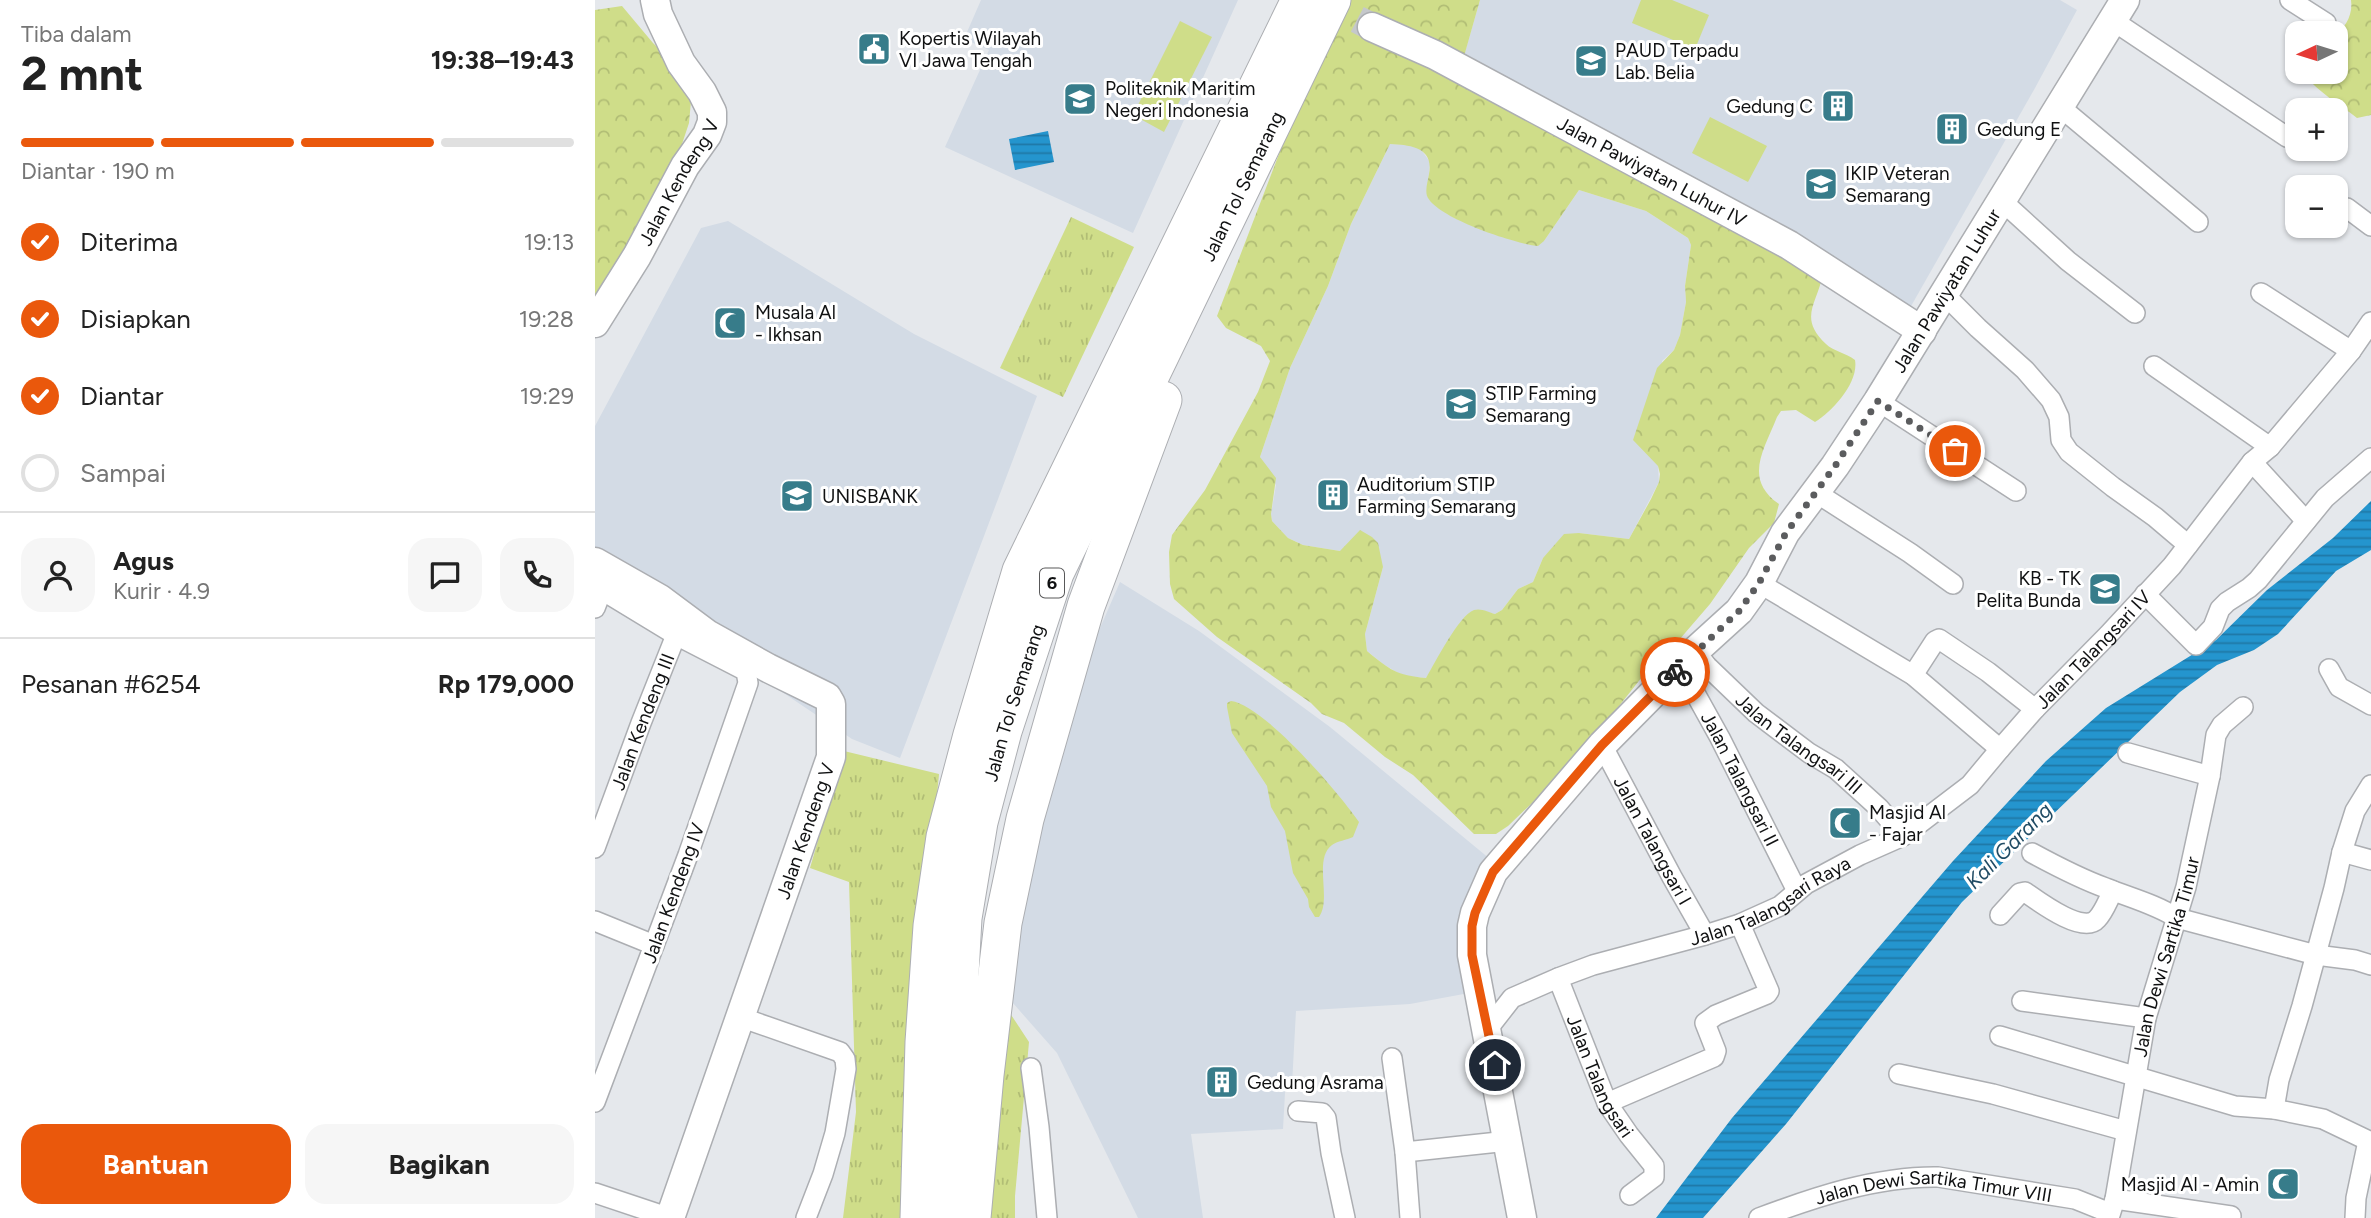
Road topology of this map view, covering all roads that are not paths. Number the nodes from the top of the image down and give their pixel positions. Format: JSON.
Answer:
{"nodes":[{"id":1,"x":655,"y":0,"type":"edge"},
{"id":2,"x":1300,"y":0,"type":"edge"},
{"id":3,"x":1332,"y":0,"type":"edge"},
{"id":4,"x":2290,"y":0,"type":"edge"},
{"id":5,"x":2118,"y":10,"type":"edge"},
{"id":6,"x":2323,"y":21,"type":"edge"},
{"id":7,"x":1372,"y":27,"type":"tunnel mouth"},
{"id":8,"x":2059,"y":106,"type":"junction"},
{"id":9,"x":2285,"y":135,"type":"edge"},
{"id":10,"x":1245,"y":183,"type":"junction"},
{"id":11,"x":2002,"y":201,"type":"junction"},
{"id":12,"x":2348,"y":209,"type":"edge"},
{"id":13,"x":2198,"y":222,"type":"dead end"},
{"id":14,"x":2371,"y":226,"type":"edge"},
{"id":15,"x":2261,"y":293,"type":"dead end"},
{"id":16,"x":1944,"y":294,"type":"junction"},
{"id":17,"x":2135,"y":313,"type":"dead end"},
{"id":18,"x":2371,"y":322,"type":"edge"},
{"id":19,"x":595,"y":323,"type":"edge"},
{"id":20,"x":1922,"y":331,"type":"junction"},
{"id":21,"x":2351,"y":351,"type":"junction"},
{"id":22,"x":2154,"y":366,"type":"dead end"},
{"id":23,"x":1878,"y":401,"type":"junction"},
{"id":24,"x":2270,"y":447,"type":"junction"},
{"id":25,"x":2371,"y":458,"type":"edge"},
{"id":26,"x":2252,"y":462,"type":"junction"},
{"id":27,"x":2016,"y":491,"type":"dead end"},
{"id":28,"x":1815,"y":492,"type":"junction"},
{"id":29,"x":2306,"y":521,"type":"junction"},
{"id":30,"x":2187,"y":545,"type":"junction"},
{"id":31,"x":595,"y":562,"type":"edge"},
{"id":32,"x":1759,"y":583,"type":"junction"},
{"id":33,"x":1953,"y":584,"type":"dead end"},
{"id":34,"x":599,"y":588,"type":"edge"},
{"id":35,"x":2145,"y":594,"type":"junction"},
{"id":36,"x":595,"y":608,"type":"edge"},
{"id":37,"x":676,"y":635,"type":"junction"},
{"id":38,"x":1687,"y":660,"type":"junction"},
{"id":39,"x":2329,"y":669,"type":"dead end"},
{"id":40,"x":1913,"y":675,"type":"junction"},
{"id":41,"x":2371,"y":705,"type":"edge"},
{"id":42,"x":2243,"y":706,"type":"dead end"},
{"id":43,"x":2035,"y":709,"type":"junction"},
{"id":44,"x":1602,"y":745,"type":"junction"},
{"id":45,"x":2000,"y":749,"type":"junction"},
{"id":46,"x":2128,"y":753,"type":"dead end"},
{"id":47,"x":2210,"y":776,"type":"junction"},
{"id":48,"x":2371,"y":785,"type":"edge"},
{"id":49,"x":1903,"y":836,"type":"junction"},
{"id":50,"x":595,"y":848,"type":"edge"},
{"id":51,"x":2032,"y":852,"type":"dead end"},
{"id":52,"x":2342,"y":852,"type":"junction"},
{"id":53,"x":2371,"y":860,"type":"edge"},
{"id":54,"x":1802,"y":888,"type":"junction"},
{"id":55,"x":2113,"y":891,"type":"junction"},
{"id":56,"x":2000,"y":915,"type":"dead end"},
{"id":57,"x":2177,"y":918,"type":"junction"},
{"id":58,"x":595,"y":921,"type":"edge"},
{"id":59,"x":1740,"y":923,"type":"junction"},
{"id":60,"x":1705,"y":935,"type":"junction"},
{"id":61,"x":654,"y":945,"type":"junction"},
{"id":62,"x":2316,"y":955,"type":"junction"},
{"id":63,"x":2371,"y":965,"type":"edge"},
{"id":64,"x":1558,"y":978,"type":"junction"},
{"id":65,"x":1479,"y":990,"type":"junction"},
{"id":66,"x":1512,"y":998,"type":"junction"},
{"id":67,"x":2022,"y":1001,"type":"dead end"},
{"id":68,"x":740,"y":1017,"type":"junction"},
{"id":69,"x":2146,"y":1018,"type":"junction"},
{"id":70,"x":1487,"y":1030,"type":"junction"},
{"id":71,"x":2000,"y":1036,"type":"dead end"},
{"id":72,"x":1392,"y":1058,"type":"dead end"},
{"id":73,"x":1031,"y":1068,"type":"dead end"},
{"id":74,"x":1899,"y":1074,"type":"dead end"},
{"id":75,"x":2138,"y":1076,"type":"junction"},
{"id":76,"x":595,"y":1102,"type":"edge"},
{"id":77,"x":1607,"y":1103,"type":"junction"},
{"id":78,"x":2274,"y":1109,"type":"junction"},
{"id":79,"x":1298,"y":1111,"type":"dead end"},
{"id":80,"x":2126,"y":1131,"type":"junction"},
{"id":81,"x":1508,"y":1141,"type":"junction"},
{"id":82,"x":2369,"y":1141,"type":"edge"},
{"id":83,"x":1405,"y":1152,"type":"junction"},
{"id":84,"x":595,"y":1193,"type":"edge"},
{"id":85,"x":1630,"y":1195,"type":"dead end"},
{"id":86,"x":2112,"y":1210,"type":"edge"},
{"id":87,"x":2231,"y":1216,"type":"dead end"},
{"id":88,"x":670,"y":1218,"type":"edge"},
{"id":89,"x":806,"y":1218,"type":"edge"},
{"id":90,"x":919,"y":1218,"type":"edge"},
{"id":91,"x":947,"y":1218,"type":"edge"},
{"id":92,"x":972,"y":1218,"type":"edge"},
{"id":93,"x":1048,"y":1218,"type":"edge"},
{"id":94,"x":1345,"y":1218,"type":"edge"},
{"id":95,"x":1410,"y":1218,"type":"edge"},
{"id":96,"x":1523,"y":1218,"type":"edge"},
{"id":97,"x":1759,"y":1218,"type":"edge"},
{"id":98,"x":2355,"y":1218,"type":"edge"}],
"edges":[{"from":1,"to":19,"type":"street","name":"Jalan Kendeng V"},
{"from":2,"to":90,"type":"highway","name":"Jalan Tol Semarang","number":"6"},
{"from":3,"to":10,"type":"highway","name":"Jalan Tol Semarang","number":"6"},
{"from":4,"to":6,"type":"street"},
{"from":5,"to":8,"type":"street","name":"Jalan Pawiyatan Luhur"},
{"from":5,"to":9,"type":"street"},
{"from":7,"to":20,"type":"street","name":"Jalan Pawiyatan Luhur IV"},
{"from":8,"to":11,"type":"street","name":"Jalan Pawiyatan Luhur"},
{"from":8,"to":13,"type":"street"},
{"from":10,"to":91,"type":"highway","name":"Jalan Tol Semarang","number":"6"},
{"from":10,"to":92,"type":"highway"},
{"from":11,"to":16,"type":"street","name":"Jalan Pawiyatan Luhur"},
{"from":11,"to":17,"type":"street"},
{"from":12,"to":14,"type":"street"},
{"from":15,"to":21,"type":"street"},
{"from":16,"to":20,"type":"street","name":"Jalan Pawiyatan Luhur"},
{"from":16,"to":30,"type":"street"},
{"from":18,"to":21,"type":"street","name":"Jalan Talangsari IV"},
{"from":20,"to":23,"type":"street","name":"Jalan Pawiyatan Luhur"},
{"from":21,"to":24,"type":"street","name":"Jalan Talangsari IV"},
{"from":22,"to":24,"type":"street"},
{"from":23,"to":27,"type":"street"},
{"from":23,"to":28,"type":"street","name":"Jalan Pawiyatan Luhur"},
{"from":24,"to":26,"type":"street","name":"Jalan Talangsari IV"},
{"from":25,"to":29,"type":"street"},
{"from":26,"to":29,"type":"street"},
{"from":26,"to":30,"type":"street","name":"Jalan Talangsari IV"},
{"from":28,"to":32,"type":"street","name":"Jalan Pawiyatan Luhur"},
{"from":28,"to":33,"type":"street"},
{"from":29,"to":35,"type":"street"},
{"from":30,"to":35,"type":"street","name":"Jalan Talangsari IV"},
{"from":31,"to":68,"type":"street","name":"Jalan Kendeng V"},
{"from":32,"to":38,"type":"street","name":"Jalan Pawiyatan Luhur"},
{"from":32,"to":40,"type":"street"},
{"from":34,"to":36,"type":"street"},
{"from":34,"to":37,"type":"street"},
{"from":35,"to":43,"type":"street","name":"Jalan Talangsari IV"},
{"from":37,"to":50,"type":"street","name":"Jalan Kendeng III"},
{"from":37,"to":61,"type":"street","name":"Jalan Kendeng IV"},
{"from":38,"to":44,"type":"street","name":"Jalan Pawiyatan Luhur"},
{"from":38,"to":49,"type":"street","name":"Jalan Talangsari III"},
{"from":38,"to":54,"type":"street","name":"Jalan Talangsari II"},
{"from":39,"to":41,"type":"street"},
{"from":40,"to":43,"type":"street"},
{"from":40,"to":45,"type":"street"},
{"from":42,"to":47,"type":"street","name":"Jalan Dewi Sartika Timur"},
{"from":43,"to":45,"type":"street","name":"Jalan Talangsari IV"},
{"from":44,"to":60,"type":"street","name":"Jalan Talangsari I"},
{"from":44,"to":65,"type":"street","name":"Jalan Pawiyatan Luhur"},
{"from":45,"to":49,"type":"street","name":"Jalan Talangsari Raya"},
{"from":46,"to":47,"type":"street"},
{"from":47,"to":57,"type":"street","name":"Jalan Dewi Sartika Timur"},
{"from":48,"to":52,"type":"street"},
{"from":49,"to":54,"type":"street","name":"Jalan Talangsari Raya"},
{"from":51,"to":55,"type":"street"},
{"from":52,"to":53,"type":"street"},
{"from":52,"to":62,"type":"street"},
{"from":54,"to":59,"type":"street","name":"Jalan Talangsari Raya"},
{"from":55,"to":56,"type":"street"},
{"from":55,"to":57,"type":"street"},
{"from":57,"to":62,"type":"street"},
{"from":57,"to":69,"type":"street","name":"Jalan Dewi Sartika Timur"},
{"from":58,"to":61,"type":"street"},
{"from":59,"to":60,"type":"street","name":"Jalan Talangsari Raya"},
{"from":59,"to":77,"type":"street"},
{"from":60,"to":64,"type":"street","name":"Jalan Talangsari Raya"},
{"from":61,"to":76,"type":"street","name":"Jalan Kendeng IV"},
{"from":62,"to":63,"type":"street"},
{"from":62,"to":78,"type":"street"},
{"from":64,"to":66,"type":"street","name":"Jalan Talangsari Raya"},
{"from":64,"to":77,"type":"street","name":"Jalan Talangsari"},
{"from":65,"to":66,"type":"street"},
{"from":65,"to":70,"type":"street","name":"Jalan Pawiyatan Luhur"},
{"from":66,"to":70,"type":"street","name":"Jalan Talangsari Raya"},
{"from":67,"to":69,"type":"street"},
{"from":68,"to":88,"type":"street","name":"Jalan Kendeng V"},
{"from":68,"to":89,"type":"street"},
{"from":69,"to":75,"type":"street","name":"Jalan Dewi Sartika Timur"},
{"from":70,"to":81,"type":"street","name":"Jalan Pawiyatan Luhur"},
{"from":71,"to":75,"type":"street"},
{"from":72,"to":83,"type":"street"},
{"from":73,"to":93,"type":"street"},
{"from":74,"to":80,"type":"street"},
{"from":75,"to":78,"type":"street"},
{"from":75,"to":80,"type":"street","name":"Jalan Dewi Sartika Timur"},
{"from":77,"to":85,"type":"street","name":"Jalan Talangsari"},
{"from":78,"to":82,"type":"street"},
{"from":79,"to":94,"type":"street"},
{"from":80,"to":86,"type":"street","name":"Jalan Dewi Sartika Timur"},
{"from":81,"to":83,"type":"street"},
{"from":81,"to":96,"type":"street","name":"Jalan Pawiyatan Luhur"},
{"from":82,"to":98,"type":"street"},
{"from":83,"to":95,"type":"street"},
{"from":84,"to":88,"type":"street"},
{"from":86,"to":87,"type":"street","name":"Jalan Dewi Sartika Timur VIII"},
{"from":86,"to":97,"type":"street","name":"Jalan Dewi Sartika Timur VIII"}]}
